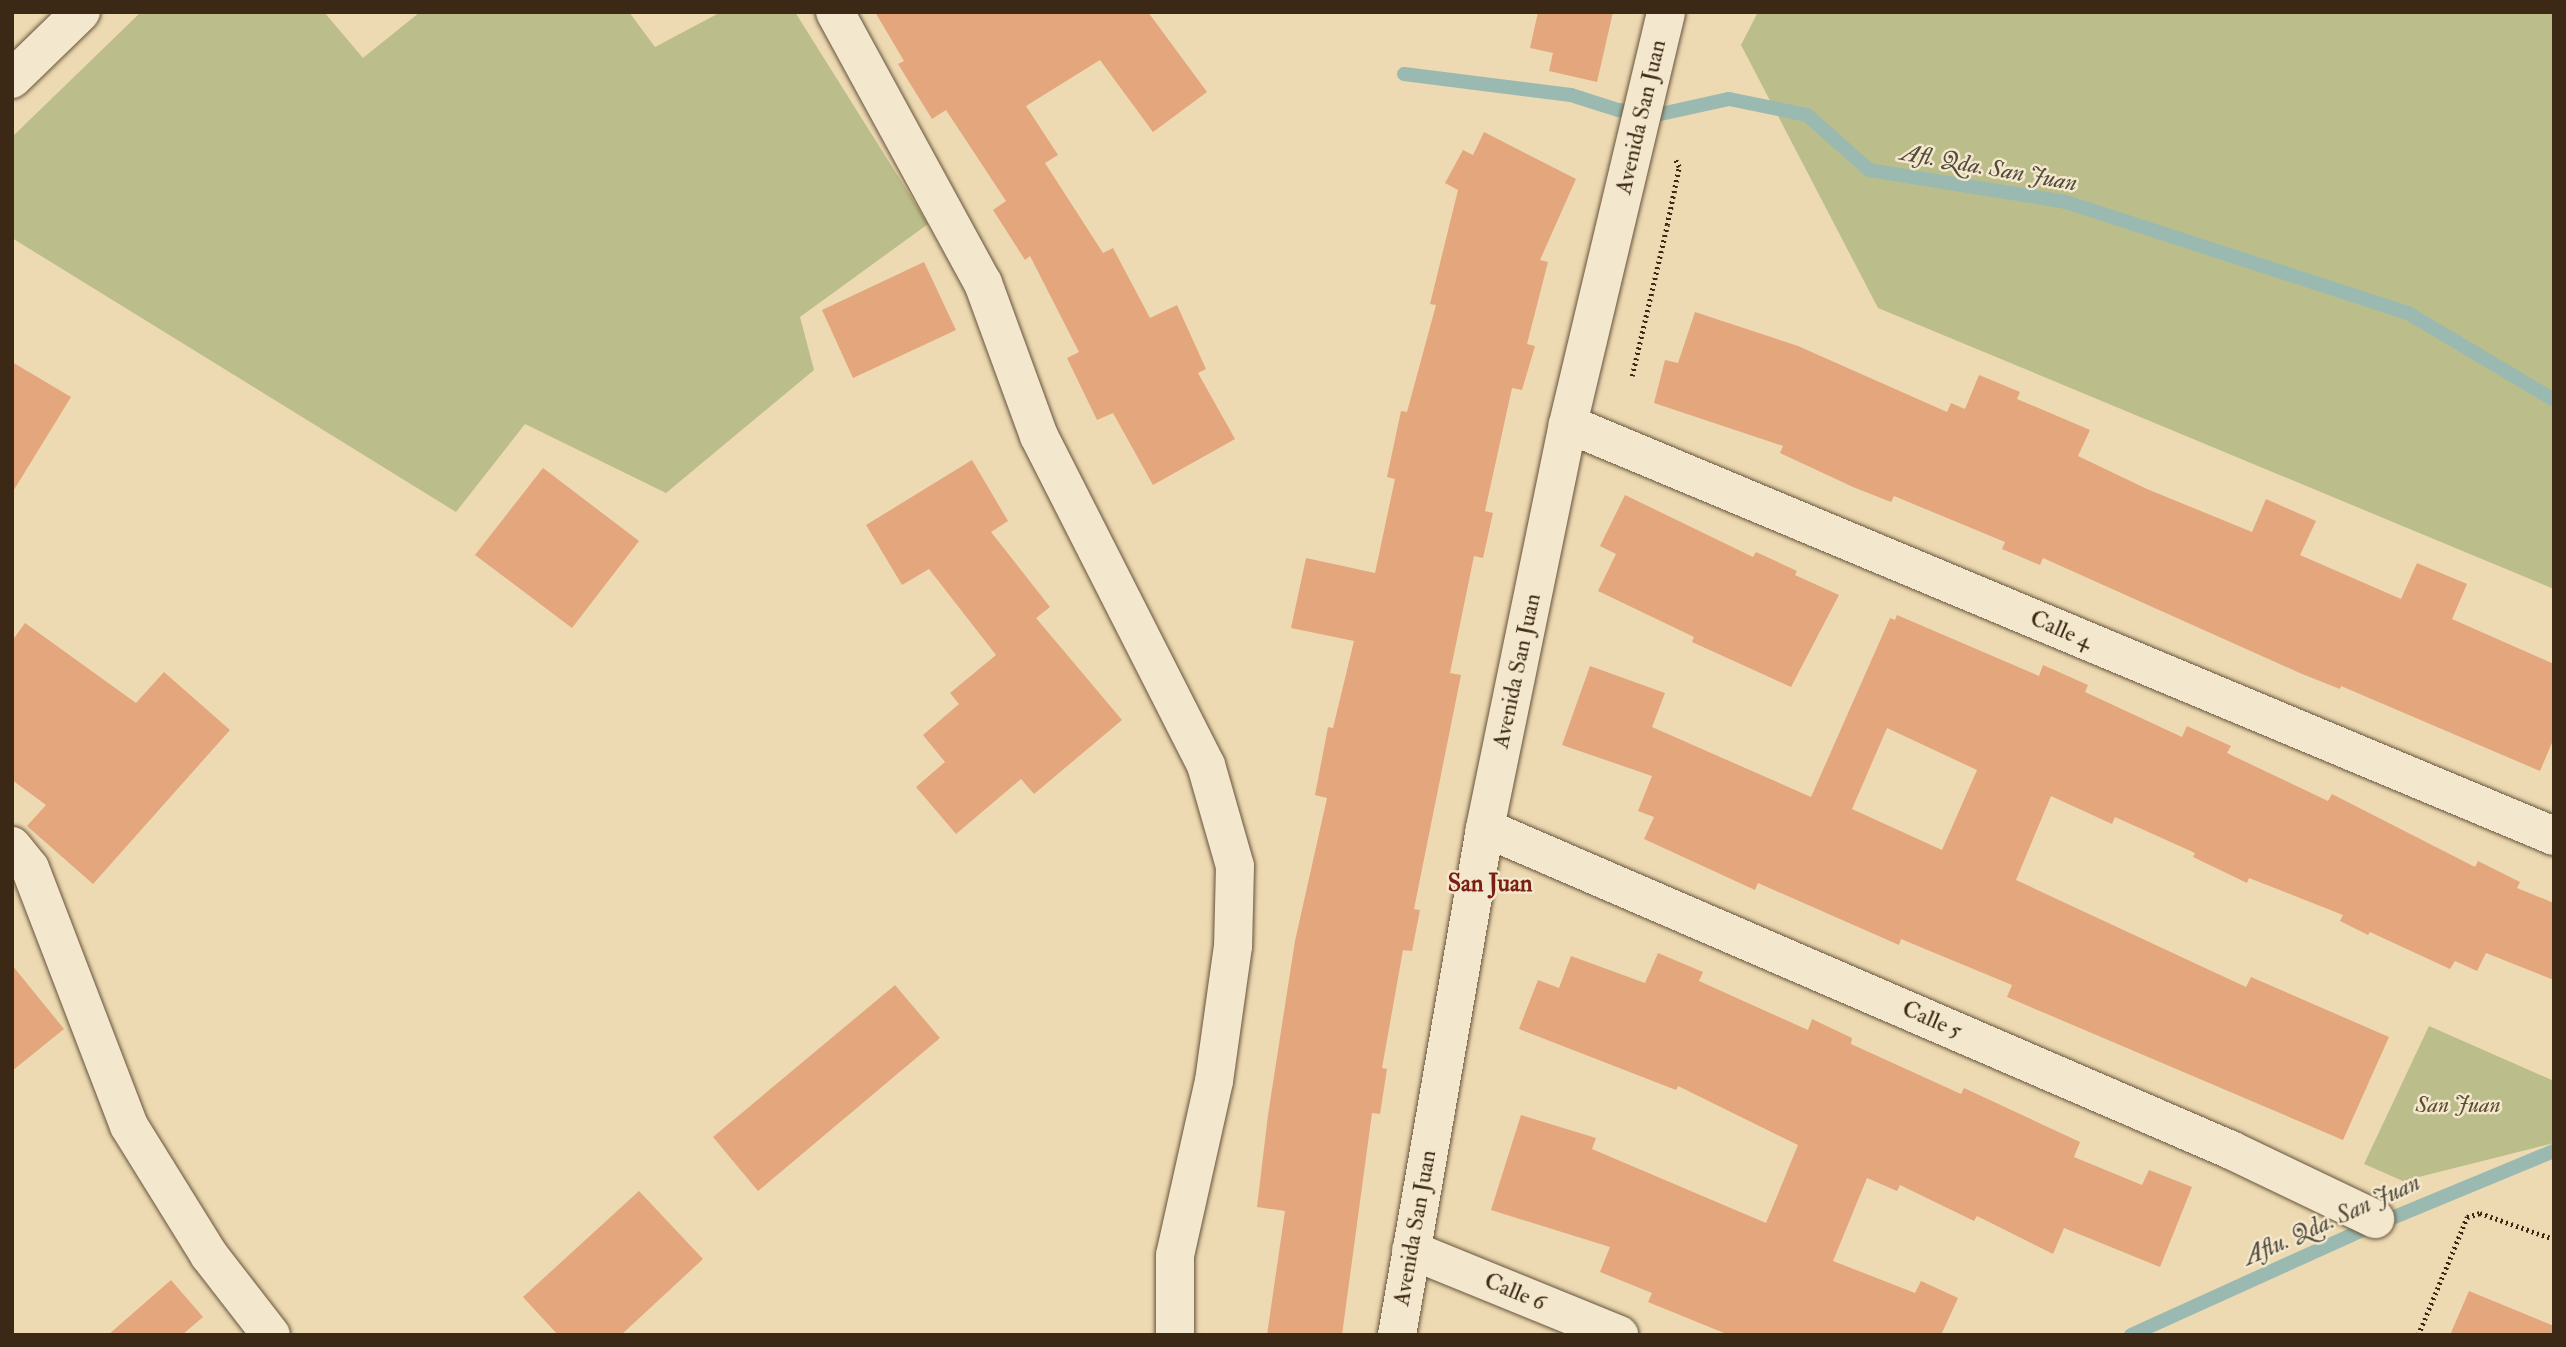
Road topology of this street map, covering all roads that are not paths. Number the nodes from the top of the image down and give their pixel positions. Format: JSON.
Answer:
{"nodes":[{"id":1,"x":81,"y":12,"type":"edge"},
{"id":2,"x":835,"y":12,"type":"edge"},
{"id":3,"x":1666,"y":12,"type":"edge"},
{"id":4,"x":12,"y":79,"type":"edge"},
{"id":5,"x":1568,"y":424,"type":"junction"},
{"id":6,"x":1485,"y":828,"type":"junction"},
{"id":7,"x":2554,"y":836,"type":"edge"},
{"id":8,"x":12,"y":845,"type":"edge"},
{"id":9,"x":2375,"y":1219,"type":"dead end"},
{"id":10,"x":1411,"y":1250,"type":"junction"},
{"id":11,"x":271,"y":1335,"type":"edge"},
{"id":12,"x":1175,"y":1335,"type":"edge"},
{"id":13,"x":1397,"y":1335,"type":"edge"},
{"id":14,"x":1619,"y":1335,"type":"edge"}],
"edges":[{"from":1,"to":4,"type":"street"},
{"from":2,"to":12,"type":"street"},
{"from":3,"to":5,"type":"street","name":"Avenida San Juan"},
{"from":5,"to":6,"type":"street","name":"Avenida San Juan"},
{"from":5,"to":7,"type":"street","name":"Calle 4"},
{"from":6,"to":9,"type":"street","name":"Calle 5"},
{"from":6,"to":10,"type":"street","name":"Avenida San Juan"},
{"from":8,"to":11,"type":"street"},
{"from":10,"to":13,"type":"street","name":"Avenida San Juan"},
{"from":10,"to":14,"type":"street","name":"Calle 6"}]}
